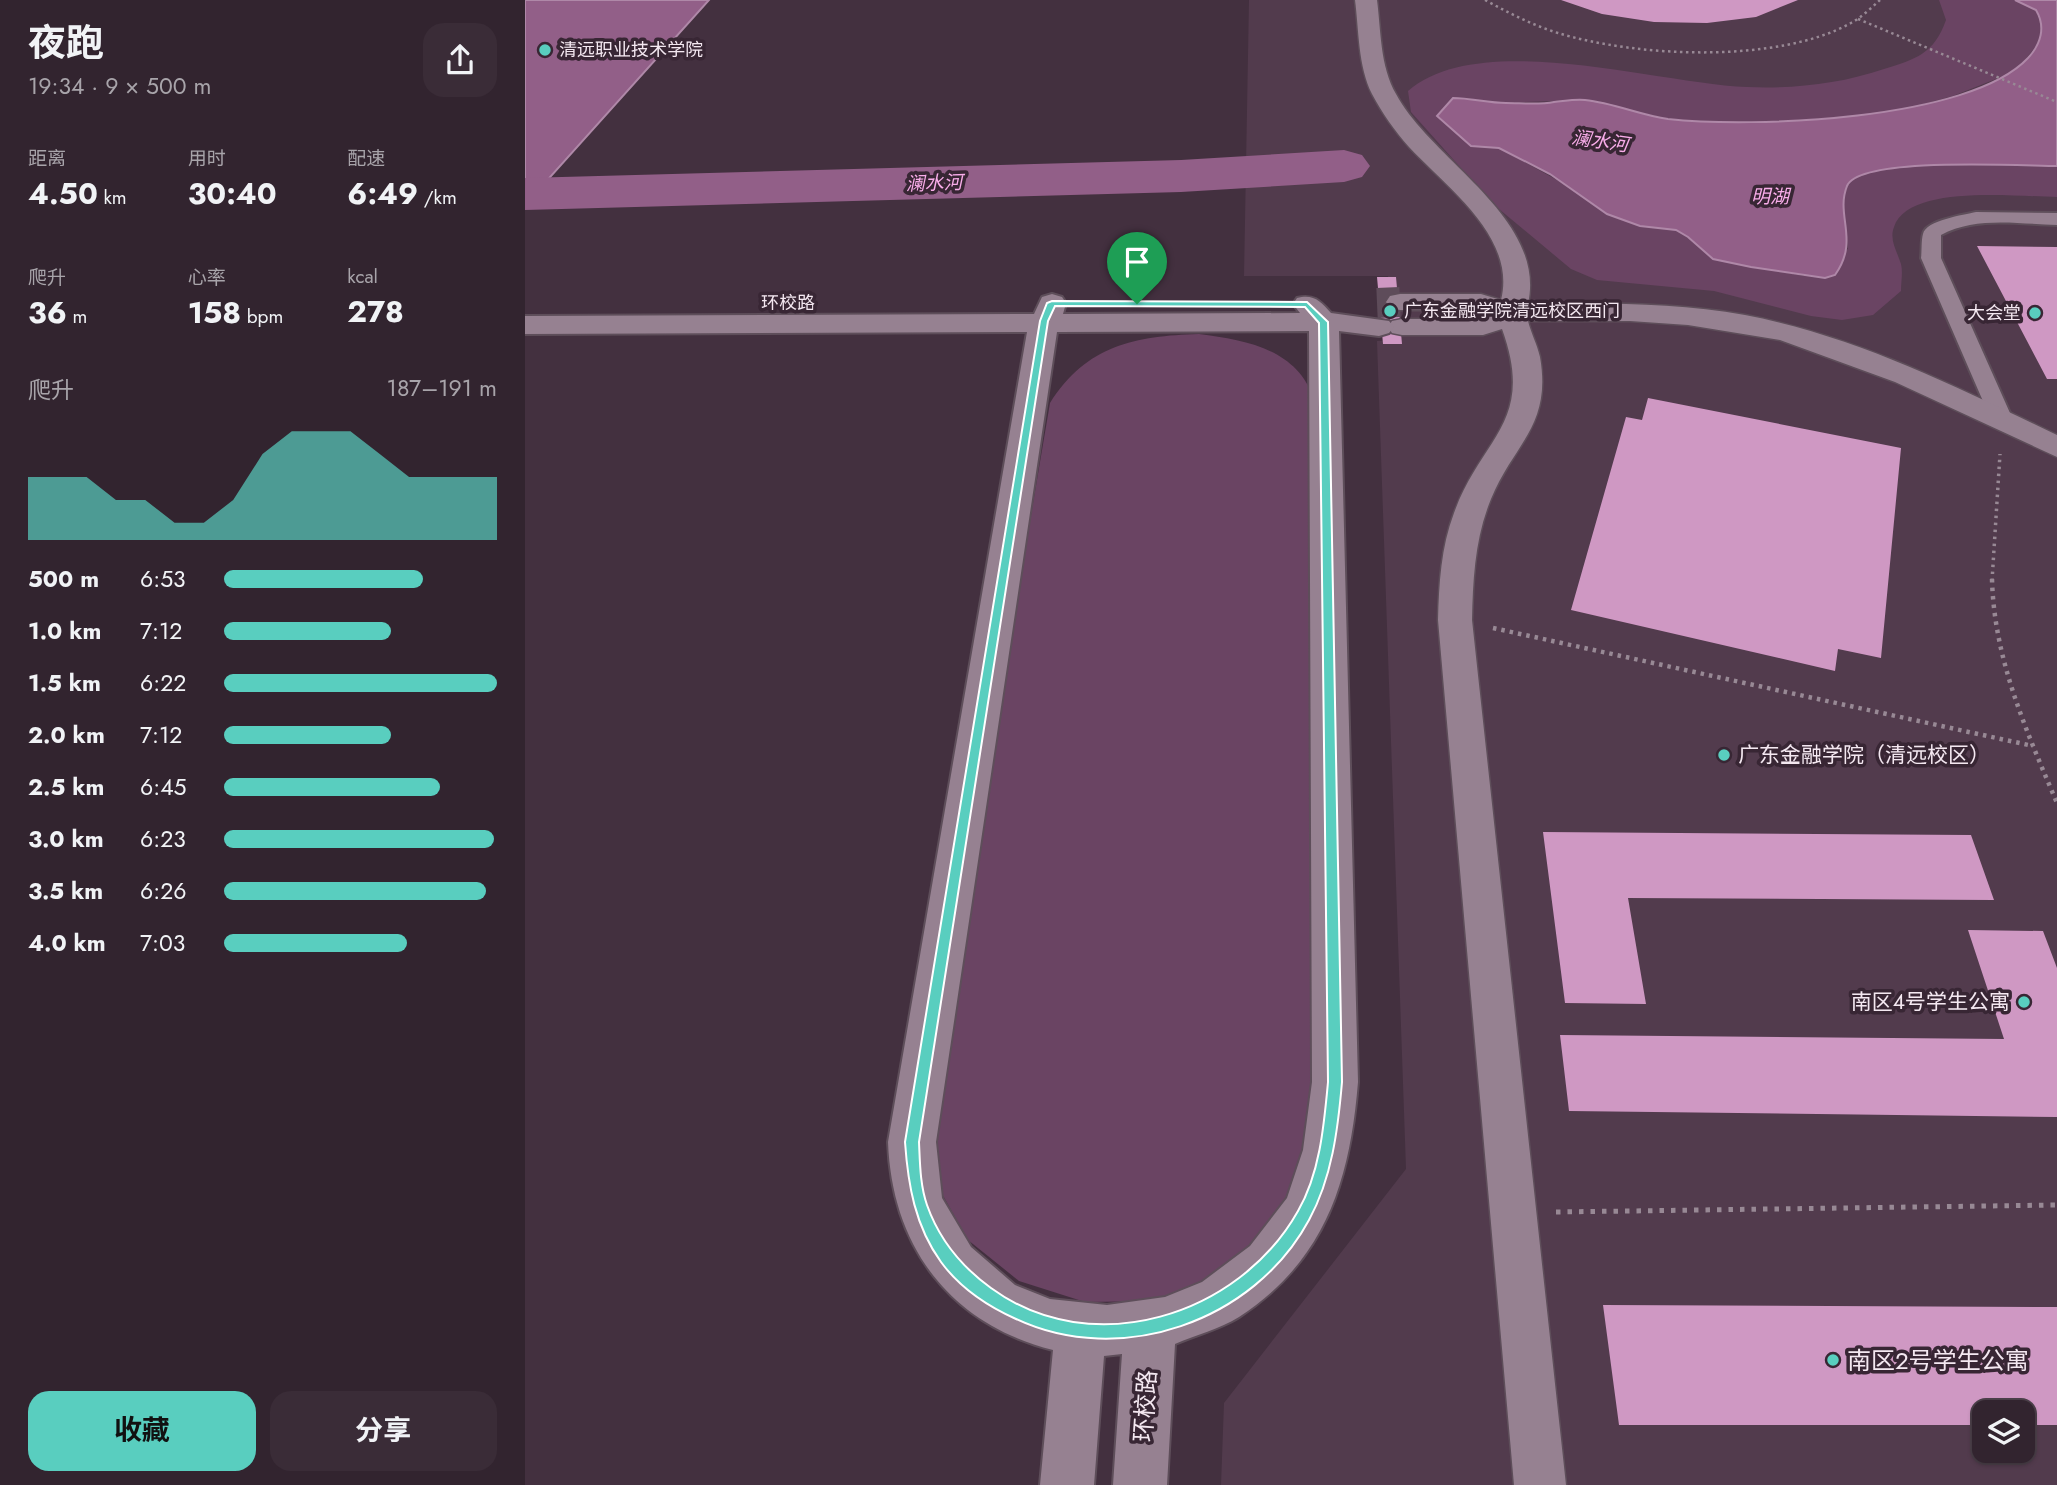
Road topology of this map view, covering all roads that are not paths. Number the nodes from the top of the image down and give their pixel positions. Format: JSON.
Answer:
{"nodes":[{"id":1,"x":1366,"y":0,"type":"edge"},
{"id":2,"x":2057,"y":219,"type":"edge"},
{"id":3,"x":525,"y":303,"type":"edge"},
{"id":4,"x":1048,"y":312,"type":"junction"},
{"id":5,"x":1315,"y":313,"type":"junction"},
{"id":6,"x":1513,"y":313,"type":"junction"},
{"id":7,"x":1390,"y":315,"type":"joint"},
{"id":8,"x":525,"y":326,"type":"edge"},
{"id":9,"x":2003,"y":422,"type":"junction"},
{"id":10,"x":2057,"y":447,"type":"edge"},
{"id":11,"x":1150,"y":1328,"type":"junction"},
{"id":12,"x":1080,"y":1332,"type":"junction"},
{"id":13,"x":1067,"y":1485,"type":"edge"},
{"id":14,"x":1140,"y":1485,"type":"edge"},
{"id":15,"x":1540,"y":1485,"type":"edge"}],
"edges":[{"from":1,"to":6,"type":"street"},
{"from":2,"to":9,"type":"street"},
{"from":3,"to":4,"type":"street","name":"环校路"},
{"from":4,"to":5,"type":"street","name":"环校路"},
{"from":4,"to":8,"type":"street","name":"环校路"},
{"from":4,"to":12,"type":"street"},
{"from":5,"to":7,"type":"street","name":"环校路"},
{"from":5,"to":11,"type":"street"},
{"from":6,"to":7,"type":"street"},
{"from":6,"to":9,"type":"street"},
{"from":6,"to":15,"type":"street"},
{"from":9,"to":10,"type":"street"},
{"from":11,"to":12,"type":"street"},
{"from":11,"to":14,"type":"street","name":"环校路"},
{"from":12,"to":13,"type":"street"}]}
